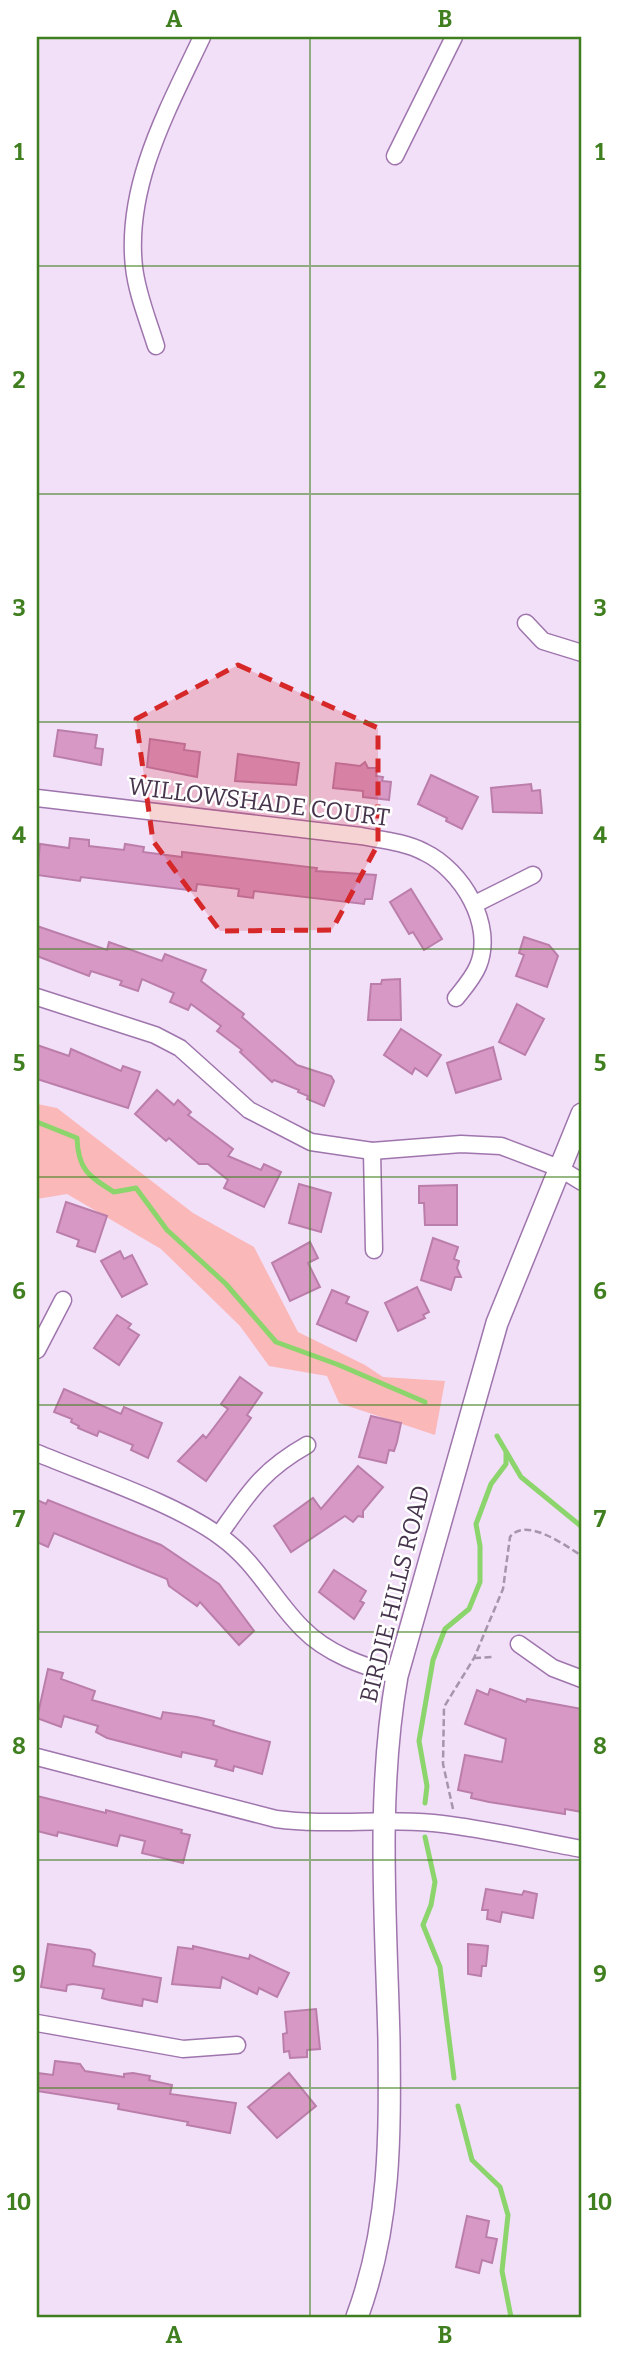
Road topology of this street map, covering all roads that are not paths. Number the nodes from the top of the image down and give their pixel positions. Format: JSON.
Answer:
{"nodes":[{"id":1,"x":202,"y":37,"type":"edge"},
{"id":2,"x":454,"y":37,"type":"edge"},
{"id":3,"x":395,"y":156,"type":"dead end"},
{"id":4,"x":156,"y":346,"type":"dead end"},
{"id":5,"x":526,"y":623,"type":"dead end"},
{"id":6,"x":582,"y":653,"type":"edge"},
{"id":7,"x":37,"y":798,"type":"edge"},
{"id":8,"x":533,"y":875,"type":"dead end"},
{"id":9,"x":475,"y":904,"type":"junction"},
{"id":10,"x":37,"y":997,"type":"edge"},
{"id":11,"x":456,"y":998,"type":"dead end"},
{"id":12,"x":582,"y":1114,"type":"edge"},
{"id":13,"x":372,"y":1151,"type":"junction"},
{"id":14,"x":559,"y":1168,"type":"junction"},
{"id":15,"x":582,"y":1182,"type":"edge"},
{"id":16,"x":374,"y":1250,"type":"dead end"},
{"id":17,"x":63,"y":1300,"type":"dead end"},
{"id":18,"x":37,"y":1350,"type":"edge"},
{"id":19,"x":307,"y":1445,"type":"dead end"},
{"id":20,"x":37,"y":1452,"type":"edge"},
{"id":21,"x":219,"y":1535,"type":"junction"},
{"id":22,"x":519,"y":1644,"type":"dead end"},
{"id":23,"x":397,"y":1676,"type":"junction"},
{"id":24,"x":582,"y":1679,"type":"edge"},
{"id":25,"x":37,"y":1757,"type":"edge"},
{"id":26,"x":383,"y":1821,"type":"junction"},
{"id":27,"x":582,"y":1849,"type":"edge"},
{"id":28,"x":37,"y":2023,"type":"edge"},
{"id":29,"x":237,"y":2045,"type":"dead end"},
{"id":30,"x":357,"y":2317,"type":"edge"}],
"edges":[{"from":1,"to":4,"type":"street"},
{"from":2,"to":3,"type":"street"},
{"from":5,"to":6,"type":"street"},
{"from":7,"to":9,"type":"street","name":"WILLOWSHADE COURT"},
{"from":8,"to":9,"type":"street"},
{"from":9,"to":11,"type":"street","name":"WILLOWSHADE COURT"},
{"from":10,"to":13,"type":"street"},
{"from":12,"to":14,"type":"main road","name":"BIRDIE HILLS ROAD"},
{"from":13,"to":14,"type":"street"},
{"from":13,"to":16,"type":"street"},
{"from":14,"to":15,"type":"street"},
{"from":14,"to":23,"type":"main road","name":"BIRDIE HILLS ROAD"},
{"from":17,"to":18,"type":"street"},
{"from":19,"to":21,"type":"street"},
{"from":20,"to":21,"type":"street"},
{"from":21,"to":23,"type":"street"},
{"from":22,"to":24,"type":"street"},
{"from":23,"to":26,"type":"main road","name":"BIRDIE HILLS ROAD"},
{"from":25,"to":26,"type":"street"},
{"from":26,"to":27,"type":"street"},
{"from":26,"to":30,"type":"main road","name":"BIRDIE HILLS ROAD"},
{"from":28,"to":29,"type":"street"}]}
